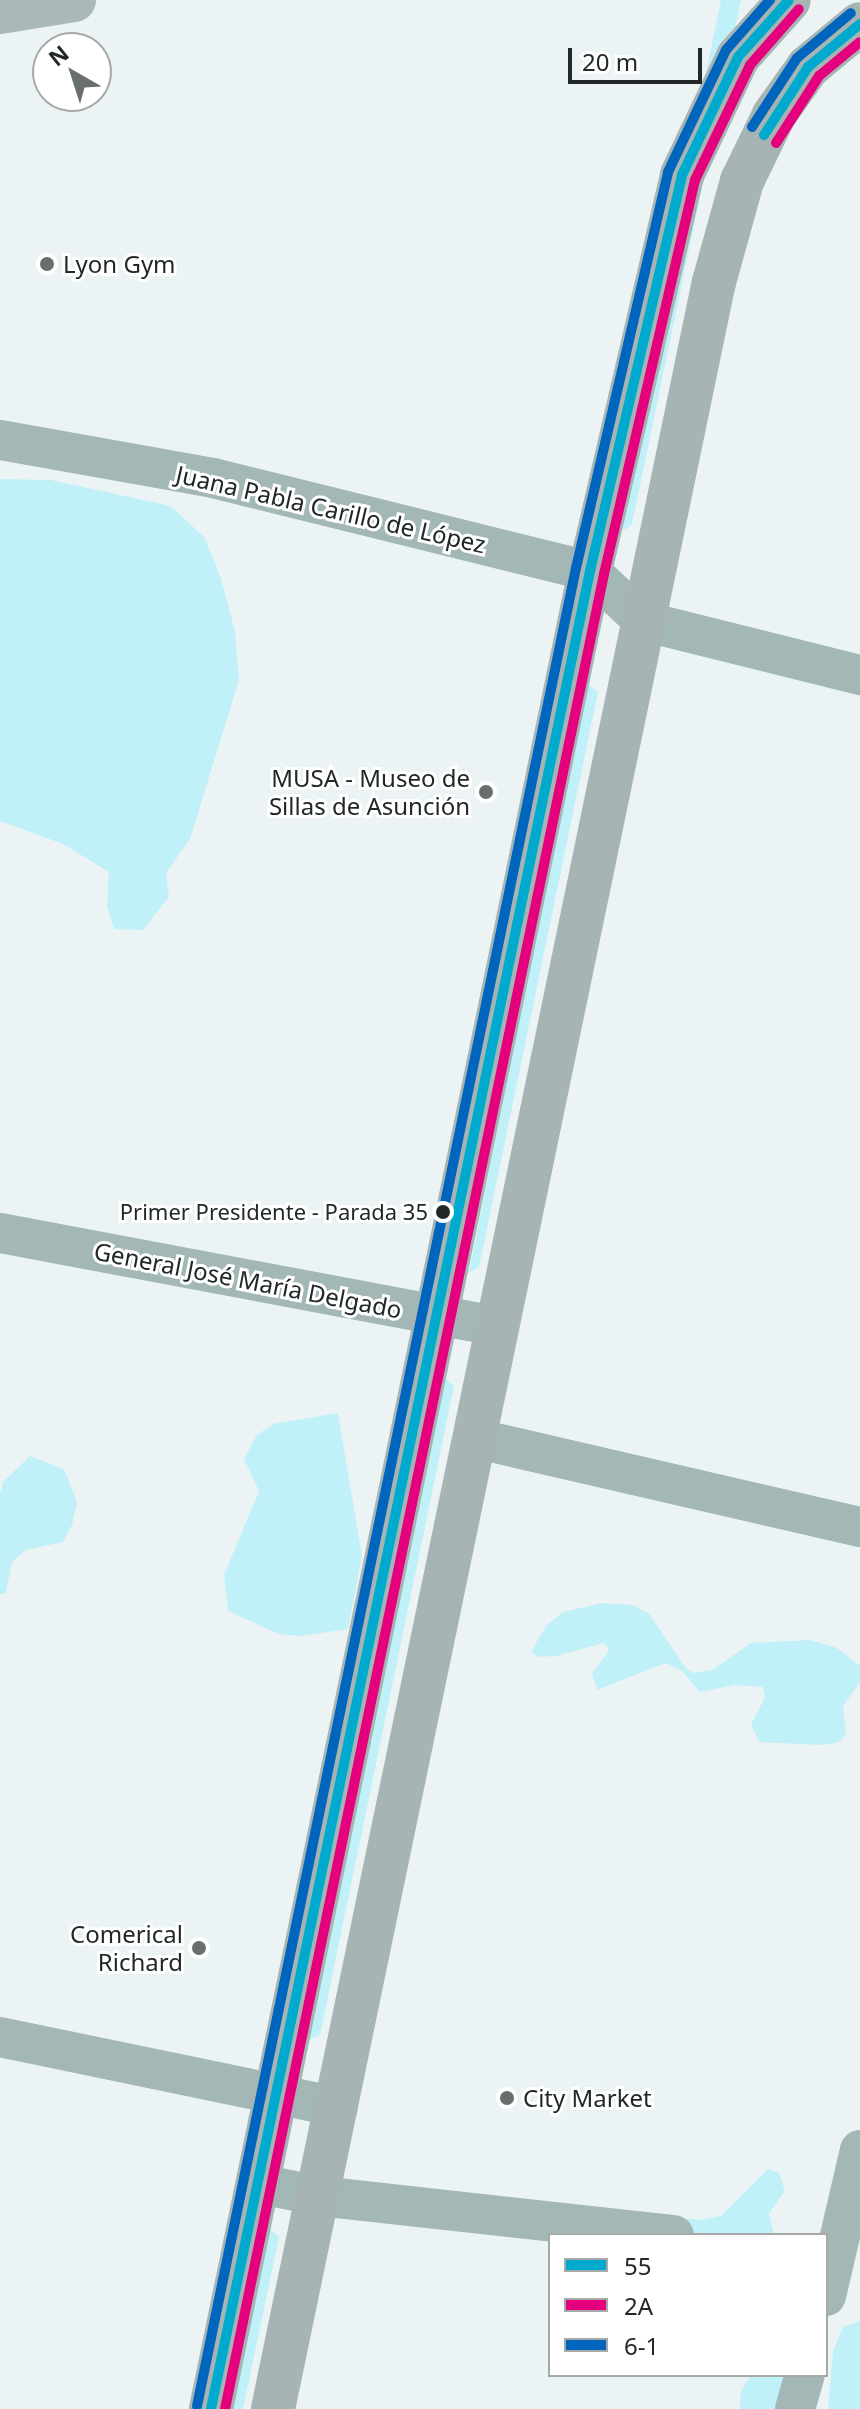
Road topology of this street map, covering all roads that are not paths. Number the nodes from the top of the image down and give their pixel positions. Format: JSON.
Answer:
{"nodes":[{"id":1,"x":74,"y":0,"type":"edge"},
{"id":2,"x":789,"y":0,"type":"edge"},
{"id":3,"x":0,"y":12,"type":"edge"},
{"id":4,"x":860,"y":24,"type":"edge"},
{"id":5,"x":860,"y":53,"type":"edge"},
{"id":6,"x":742,"y":181,"type":"junction"},
{"id":7,"x":0,"y":440,"type":"edge"},
{"id":8,"x":590,"y":571,"type":"junction"},
{"id":9,"x":643,"y":621,"type":"junction"},
{"id":10,"x":860,"y":675,"type":"edge"},
{"id":11,"x":0,"y":1233,"type":"edge"},
{"id":12,"x":436,"y":1316,"type":"junction"},
{"id":13,"x":496,"y":1326,"type":"junction"},
{"id":14,"x":474,"y":1438,"type":"junction"},
{"id":15,"x":860,"y":1527,"type":"edge"},
{"id":16,"x":0,"y":2037,"type":"edge"},
{"id":17,"x":278,"y":2097,"type":"junction"},
{"id":18,"x":338,"y":2107,"type":"junction"},
{"id":19,"x":860,"y":2150,"type":"edge"},
{"id":20,"x":260,"y":2184,"type":"junction"},
{"id":21,"x":319,"y":2196,"type":"junction"},
{"id":22,"x":656,"y":2233,"type":"edge"},
{"id":23,"x":841,"y":2254,"type":"edge"},
{"id":24,"x":828,"y":2290,"type":"edge"},
{"id":25,"x":804,"y":2377,"type":"edge"},
{"id":26,"x":211,"y":2409,"type":"edge"},
{"id":27,"x":273,"y":2409,"type":"edge"},
{"id":28,"x":795,"y":2409,"type":"edge"}],
"edges":[{"from":1,"to":3,"type":"highway"},
{"from":2,"to":8,"type":"highway"},
{"from":4,"to":6,"type":"highway"},
{"from":5,"to":6,"type":"highway"},
{"from":6,"to":9,"type":"highway"},
{"from":7,"to":8,"type":"street","name":"Juana Pabla Carillo de López"},
{"from":8,"to":9,"type":"street","name":"Juana Pabla Carillo de López"},
{"from":8,"to":12,"type":"highway"},
{"from":9,"to":10,"type":"street"},
{"from":9,"to":13,"type":"highway"},
{"from":11,"to":12,"type":"street","name":"General José María Delgado"},
{"from":12,"to":13,"type":"street","name":"General José María Delgado"},
{"from":12,"to":17,"type":"highway"},
{"from":13,"to":14,"type":"highway"},
{"from":14,"to":15,"type":"street"},
{"from":14,"to":18,"type":"highway"},
{"from":16,"to":17,"type":"street"},
{"from":17,"to":18,"type":"street"},
{"from":17,"to":20,"type":"highway"},
{"from":18,"to":21,"type":"highway"},
{"from":19,"to":23,"type":"street"},
{"from":20,"to":21,"type":"street"},
{"from":20,"to":26,"type":"highway"},
{"from":21,"to":22,"type":"street"},
{"from":21,"to":27,"type":"highway"},
{"from":23,"to":24,"type":"street"},
{"from":25,"to":28,"type":"street"}]}
